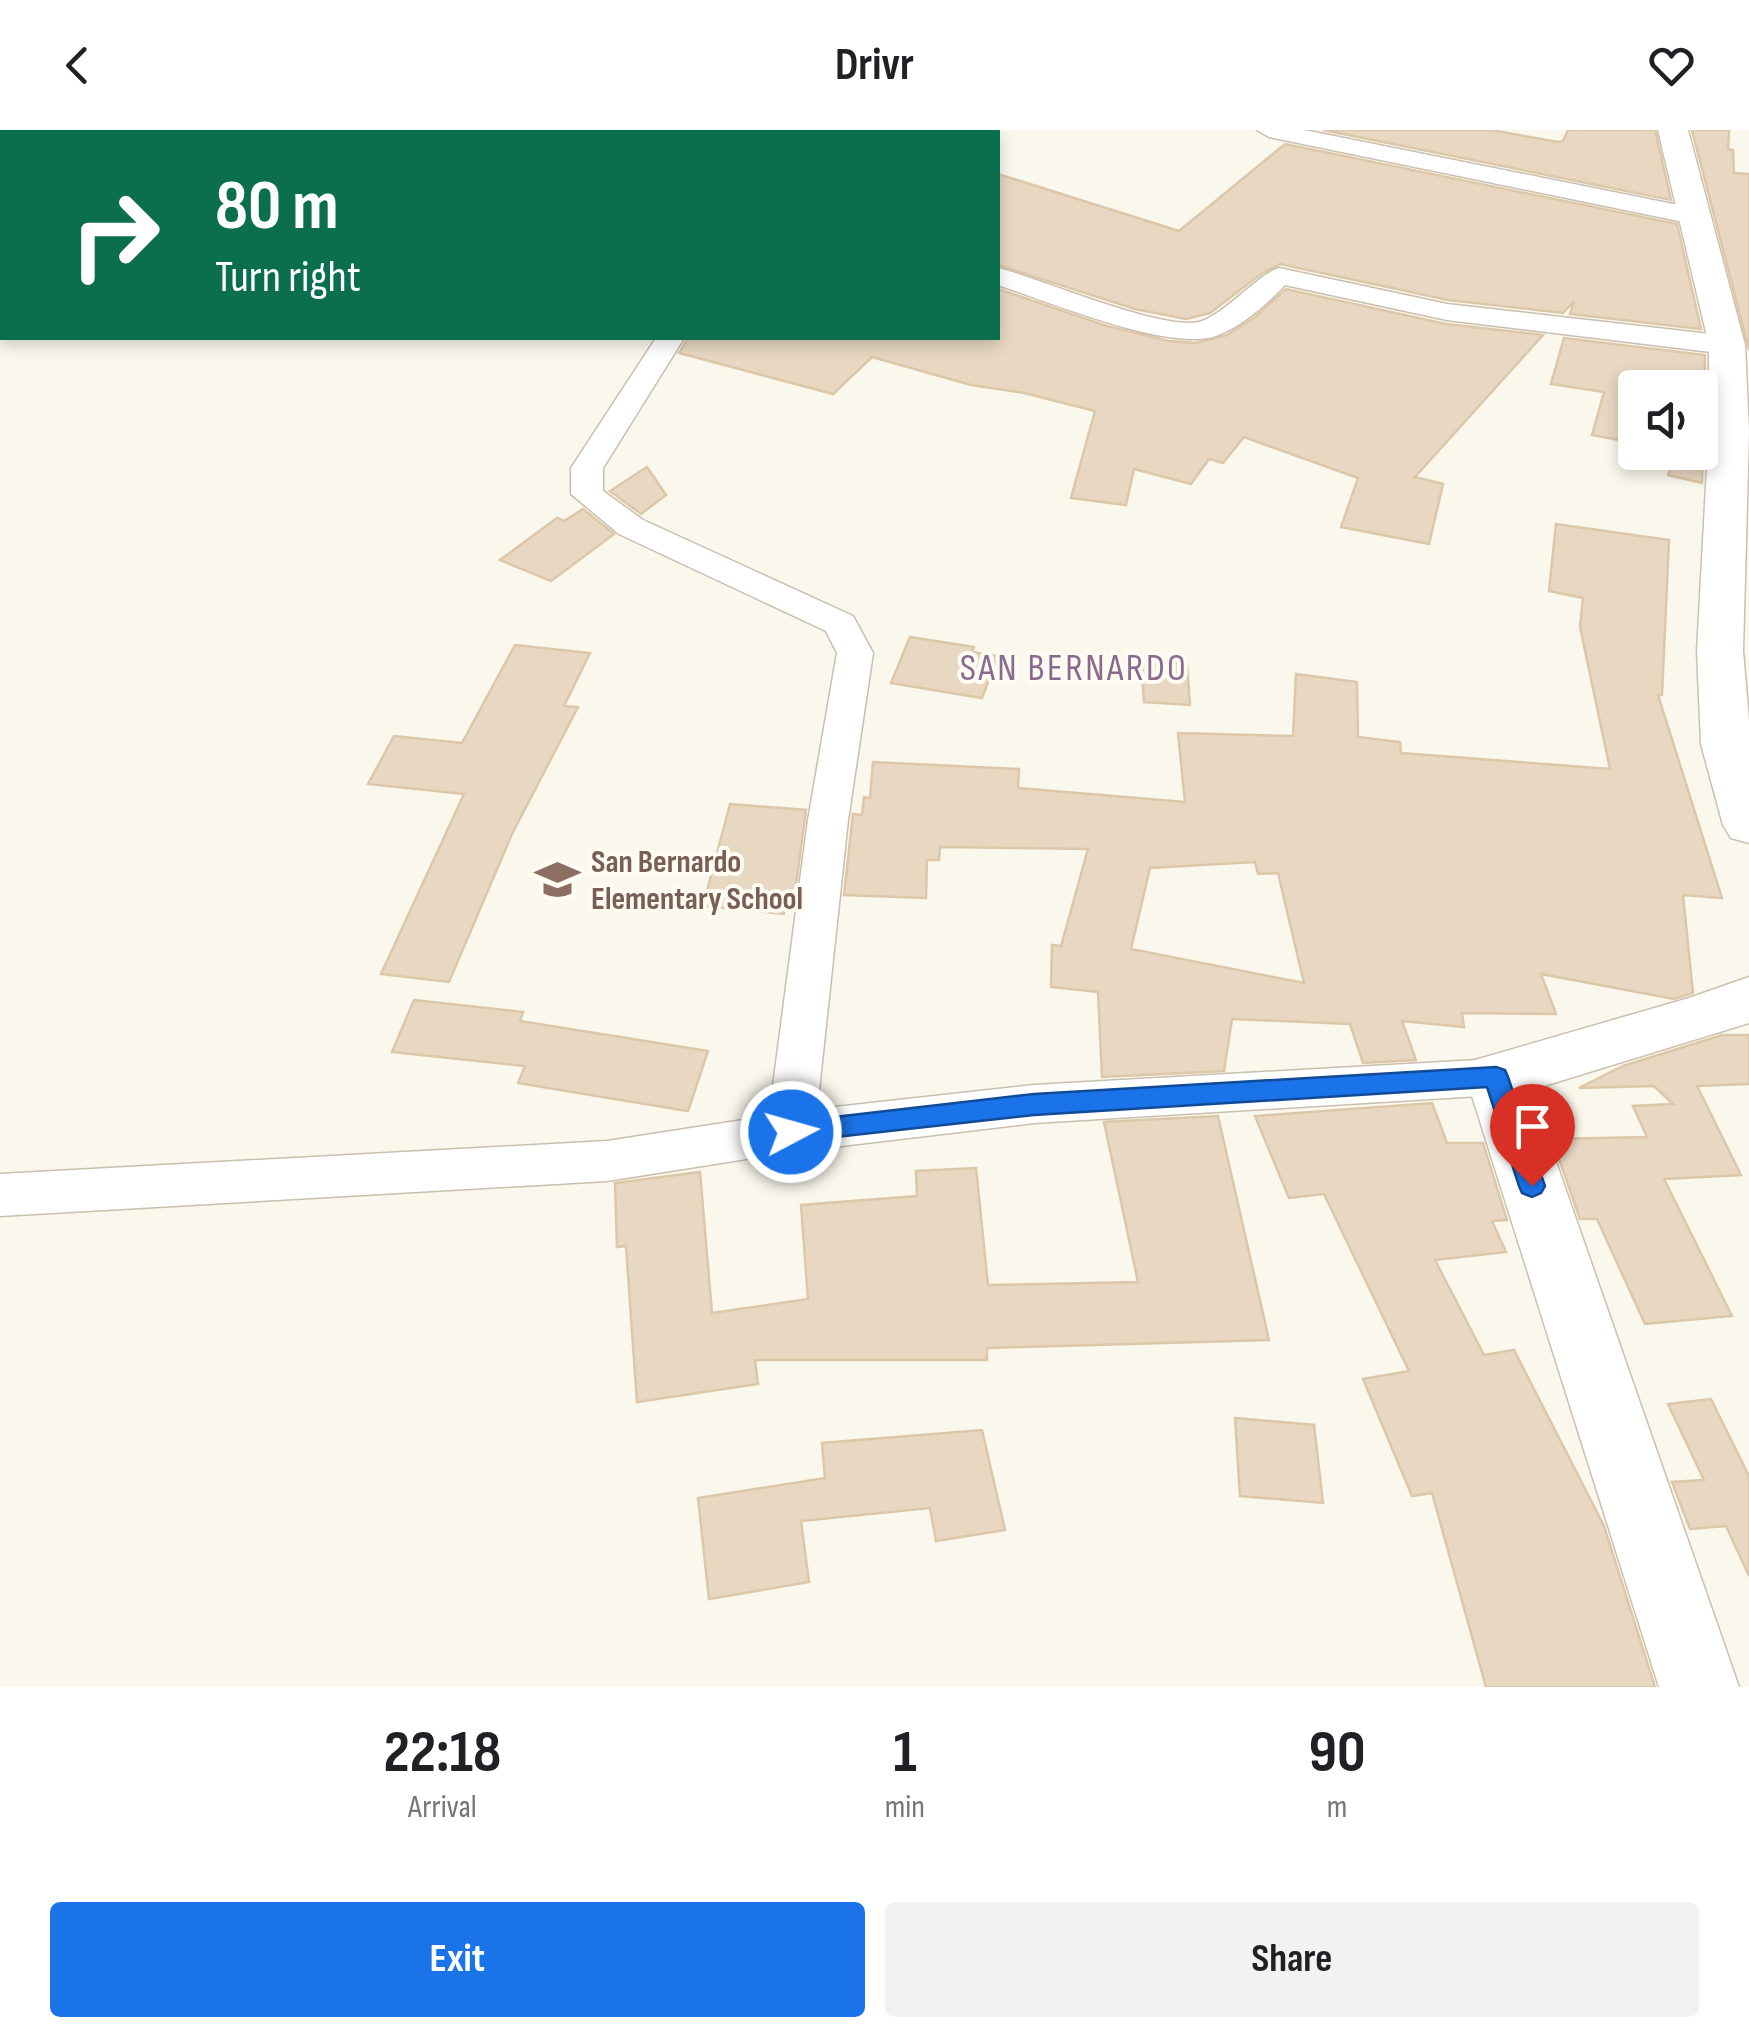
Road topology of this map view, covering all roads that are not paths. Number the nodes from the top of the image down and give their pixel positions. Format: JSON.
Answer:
{"nodes":[{"id":1,"x":1270,"y":130,"type":"edge"},
{"id":2,"x":1673,"y":130,"type":"edge"},
{"id":3,"x":1693,"y":216,"type":"junction"},
{"id":4,"x":1000,"y":277,"type":"edge"},
{"id":5,"x":669,"y":340,"type":"edge"},
{"id":6,"x":1727,"y":345,"type":"junction"},
{"id":7,"x":1749,"y":825,"type":"edge"},
{"id":8,"x":1749,"y":999,"type":"edge"},
{"id":9,"x":1496,"y":1077,"type":"junction"},
{"id":10,"x":791,"y":1132,"type":"junction"},
{"id":11,"x":0,"y":1195,"type":"edge"},
{"id":12,"x":1699,"y":1687,"type":"edge"}],
"edges":[{"from":1,"to":3,"type":"street"},
{"from":2,"to":3,"type":"street"},
{"from":3,"to":6,"type":"street"},
{"from":4,"to":6,"type":"street"},
{"from":5,"to":10,"type":"street"},
{"from":6,"to":7,"type":"street"},
{"from":8,"to":9,"type":"street"},
{"from":9,"to":10,"type":"street"},
{"from":9,"to":12,"type":"street"},
{"from":10,"to":11,"type":"street"}]}
